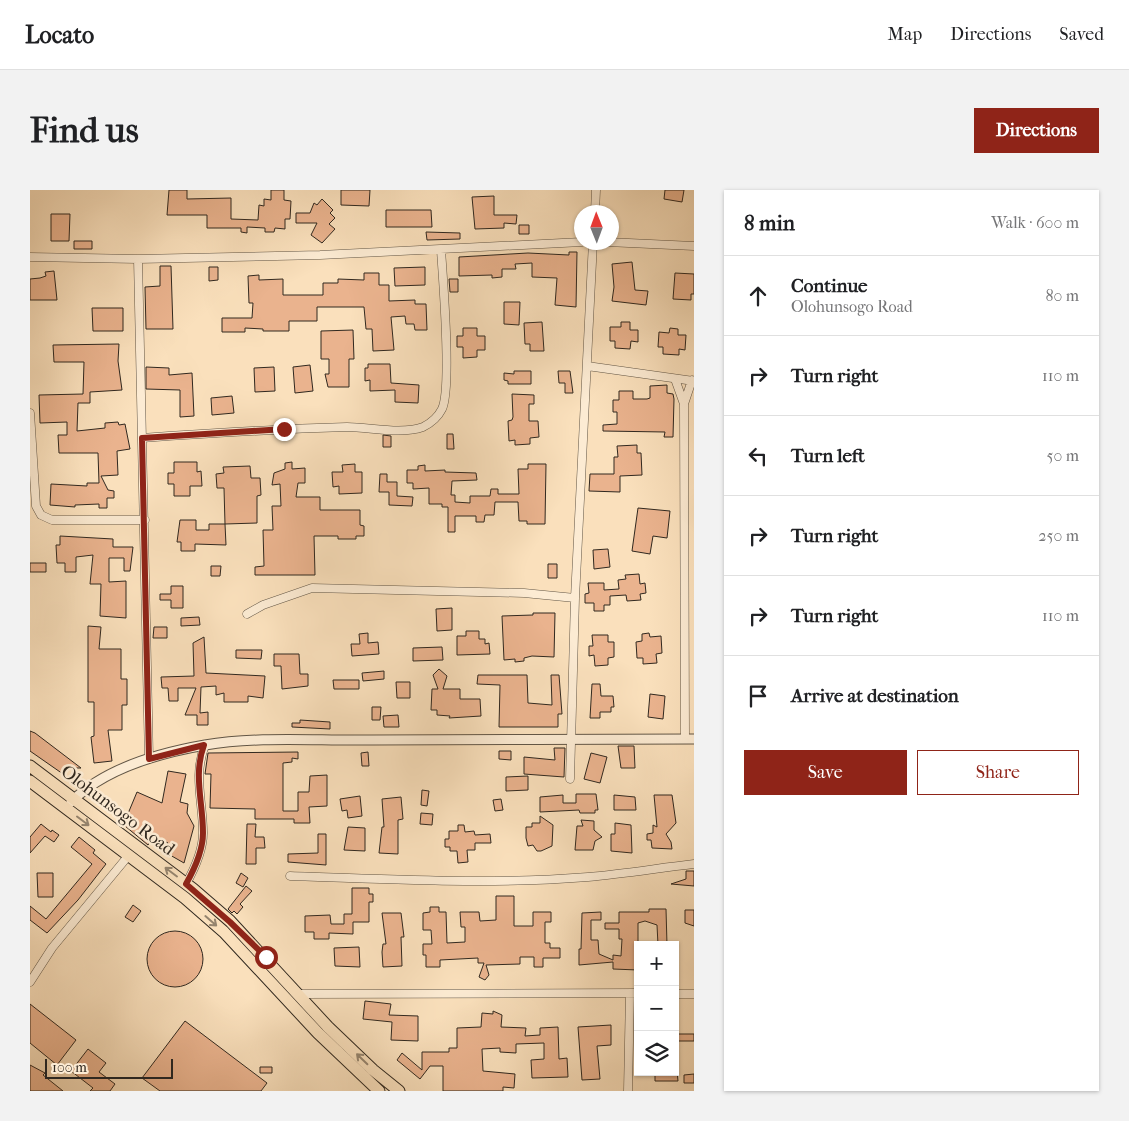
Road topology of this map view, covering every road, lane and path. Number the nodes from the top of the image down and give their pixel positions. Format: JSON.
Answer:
{"nodes":[{"id":1,"x":596,"y":190,"type":"edge"},
{"id":2,"x":595,"y":205,"type":"edge"},
{"id":3,"x":574,"y":242,"type":"edge"},
{"id":4,"x":619,"y":243,"type":"edge"},
{"id":5,"x":694,"y":246,"type":"edge"},
{"id":6,"x":441,"y":250,"type":"junction"},
{"id":7,"x":593,"y":250,"type":"edge"},
{"id":8,"x":30,"y":257,"type":"edge"},
{"id":9,"x":138,"y":259,"type":"junction"},
{"id":10,"x":587,"y":366,"type":"junction"},
{"id":11,"x":676,"y":379,"type":"junction"},
{"id":12,"x":693,"y":380,"type":"edge"},
{"id":13,"x":684,"y":404,"type":"junction"},
{"id":14,"x":30,"y":413,"type":"edge"},
{"id":15,"x":142,"y":438,"type":"junction"},
{"id":16,"x":145,"y":520,"type":"junction"},
{"id":17,"x":575,"y":598,"type":"junction"},
{"id":18,"x":247,"y":614,"type":"dead end"},
{"id":19,"x":572,"y":739,"type":"junction"},
{"id":20,"x":690,"y":739,"type":"edge"},
{"id":21,"x":204,"y":745,"type":"junction"},
{"id":22,"x":149,"y":759,"type":"junction"},
{"id":23,"x":30,"y":766,"type":"edge"},
{"id":24,"x":570,"y":780,"type":"dead end"},
{"id":25,"x":30,"y":781,"type":"edge"},
{"id":26,"x":74,"y":798,"type":"junction"},
{"id":27,"x":66,"y":808,"type":"junction"},
{"id":28,"x":128,"y":855,"type":"junction"},
{"id":29,"x":694,"y":864,"type":"edge"},
{"id":30,"x":290,"y":876,"type":"dead end"},
{"id":31,"x":186,"y":884,"type":"junction"},
{"id":32,"x":30,"y":982,"type":"edge"},
{"id":33,"x":299,"y":994,"type":"junction"},
{"id":34,"x":634,"y":994,"type":"edge"},
{"id":35,"x":679,"y":994,"type":"edge"},
{"id":36,"x":694,"y":994,"type":"edge"},
{"id":37,"x":379,"y":1091,"type":"edge"},
{"id":38,"x":399,"y":1091,"type":"edge"},
{"id":39,"x":628,"y":1091,"type":"edge"}],
"edges":[{"from":1,"to":2,"type":"street"},
{"from":3,"to":6,"type":"street"},
{"from":4,"to":5,"type":"street"},
{"from":6,"to":9,"type":"street"},
{"from":6,"to":15,"type":"street"},
{"from":7,"to":10,"type":"street"},
{"from":8,"to":9,"type":"street"},
{"from":9,"to":15,"type":"street"},
{"from":10,"to":11,"type":"street"},
{"from":10,"to":17,"type":"street"},
{"from":11,"to":12,"type":"street"},
{"from":11,"to":13,"type":"street"},
{"from":12,"to":13,"type":"street"},
{"from":13,"to":20,"type":"street"},
{"from":14,"to":16,"type":"street"},
{"from":15,"to":16,"type":"street"},
{"from":16,"to":22,"type":"street"},
{"from":17,"to":18,"type":"street"},
{"from":17,"to":19,"type":"street"},
{"from":19,"to":20,"type":"street"},
{"from":19,"to":21,"type":"street"},
{"from":19,"to":24,"type":"street"},
{"from":21,"to":22,"type":"street"},
{"from":21,"to":31,"type":"street"},
{"from":22,"to":26,"type":"street"},
{"from":23,"to":26,"type":"main road","name":"Olohunsogo Road"},
{"from":25,"to":27,"type":"main road","name":"Olohunsogo Road"},
{"from":26,"to":27,"type":"street"},
{"from":31,"to":26,"type":"main road","name":"Olohunsogo Road","one_way":true},
{"from":27,"to":28,"type":"main road","name":"Olohunsogo Road","one_way":true},
{"from":28,"to":32,"type":"street"},
{"from":28,"to":37,"type":"main road","name":"Olohunsogo Road","one_way":true},
{"from":29,"to":30,"type":"street"},
{"from":31,"to":33,"type":"main road","name":"Olohunsogo Road"},
{"from":33,"to":34,"type":"street"},
{"from":38,"to":33,"type":"main road","name":"Olohunsogo Road","one_way":true},
{"from":34,"to":39,"type":"street"},
{"from":35,"to":36,"type":"street"}]}
